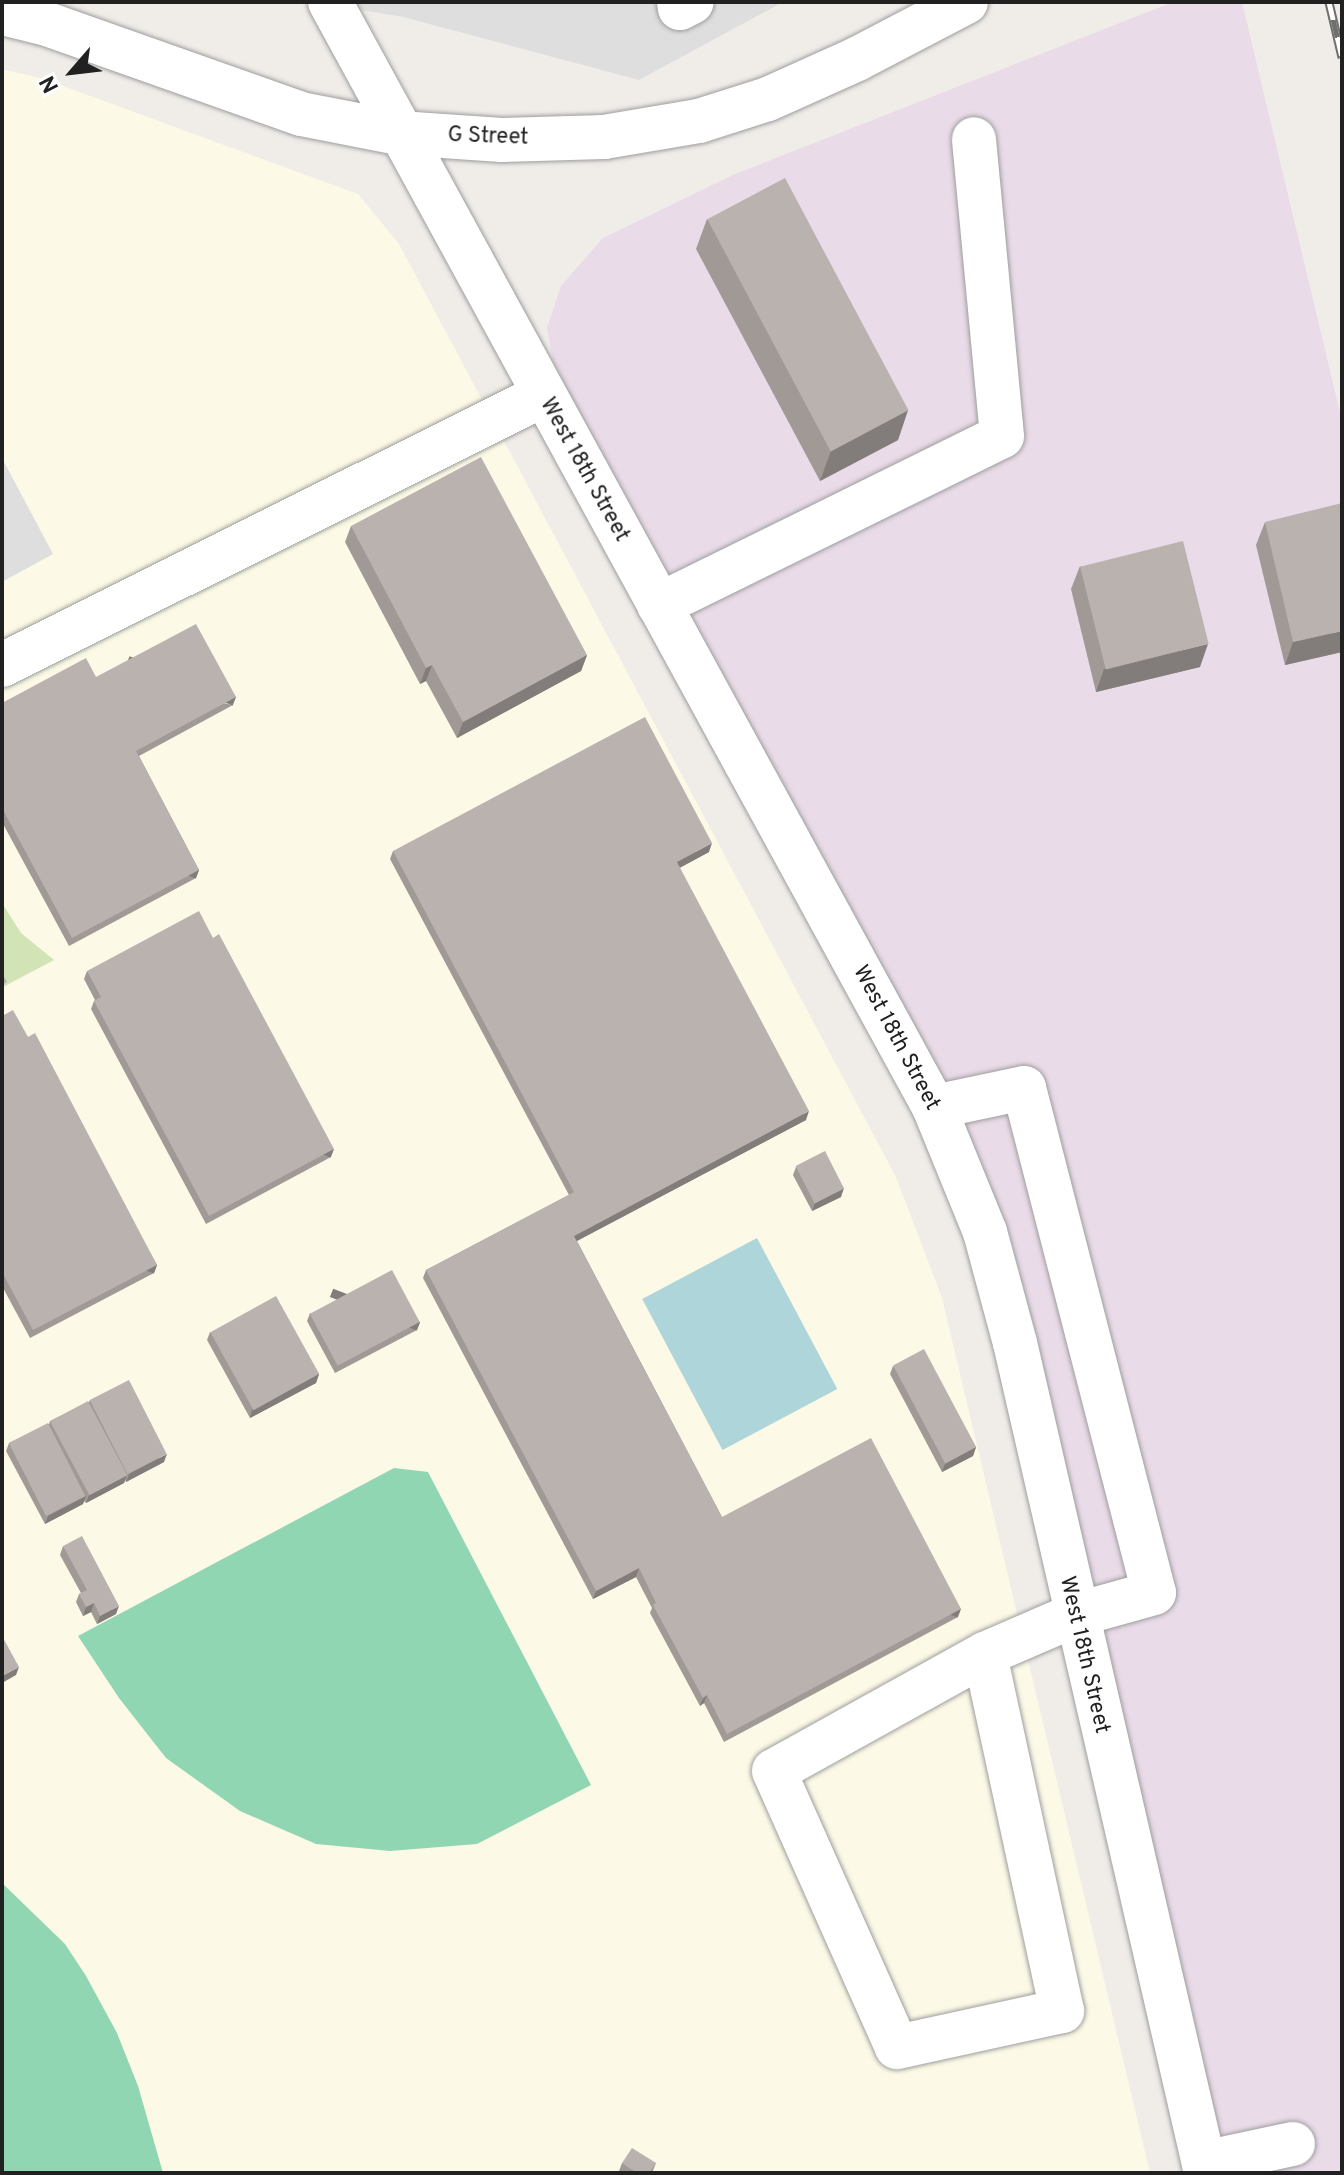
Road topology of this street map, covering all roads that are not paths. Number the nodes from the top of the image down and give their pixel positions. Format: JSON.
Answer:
{"nodes":[{"id":1,"x":330,"y":2,"type":"edge"},
{"id":2,"x":679,"y":2,"type":"edge"},
{"id":3,"x":692,"y":2,"type":"edge"},
{"id":4,"x":966,"y":2,"type":"edge"},
{"id":5,"x":2,"y":13,"type":"edge"},
{"id":6,"x":399,"y":133,"type":"junction"},
{"id":7,"x":974,"y":139,"type":"dead end"},
{"id":8,"x":543,"y":395,"type":"junction"},
{"id":9,"x":659,"y":605,"type":"junction"},
{"id":10,"x":2,"y":665,"type":"edge"},
{"id":11,"x":934,"y":1107,"type":"junction"},
{"id":12,"x":1075,"y":1615,"type":"junction"},
{"id":13,"x":985,"y":1654,"type":"junction"},
{"id":14,"x":1293,"y":2144,"type":"dead end"},
{"id":15,"x":1205,"y":2168,"type":"edge"}],
"edges":[{"from":1,"to":6,"type":"street","name":"West 18th Street"},
{"from":2,"to":3,"type":"street"},
{"from":4,"to":6,"type":"street","name":"G Street"},
{"from":5,"to":6,"type":"street","name":"G Street"},
{"from":6,"to":8,"type":"street","name":"West 18th Street"},
{"from":7,"to":9,"type":"street"},
{"from":8,"to":9,"type":"street","name":"West 18th Street"},
{"from":8,"to":10,"type":"street"},
{"from":9,"to":11,"type":"street","name":"West 18th Street"},
{"from":11,"to":12,"type":"street","name":"West 18th Street"},
{"from":11,"to":12,"type":"street"},
{"from":12,"to":13,"type":"street"},
{"from":12,"to":15,"type":"street","name":"West 18th Street"},
{"from":13,"to":13,"type":"street"},
{"from":14,"to":15,"type":"street"}]}
